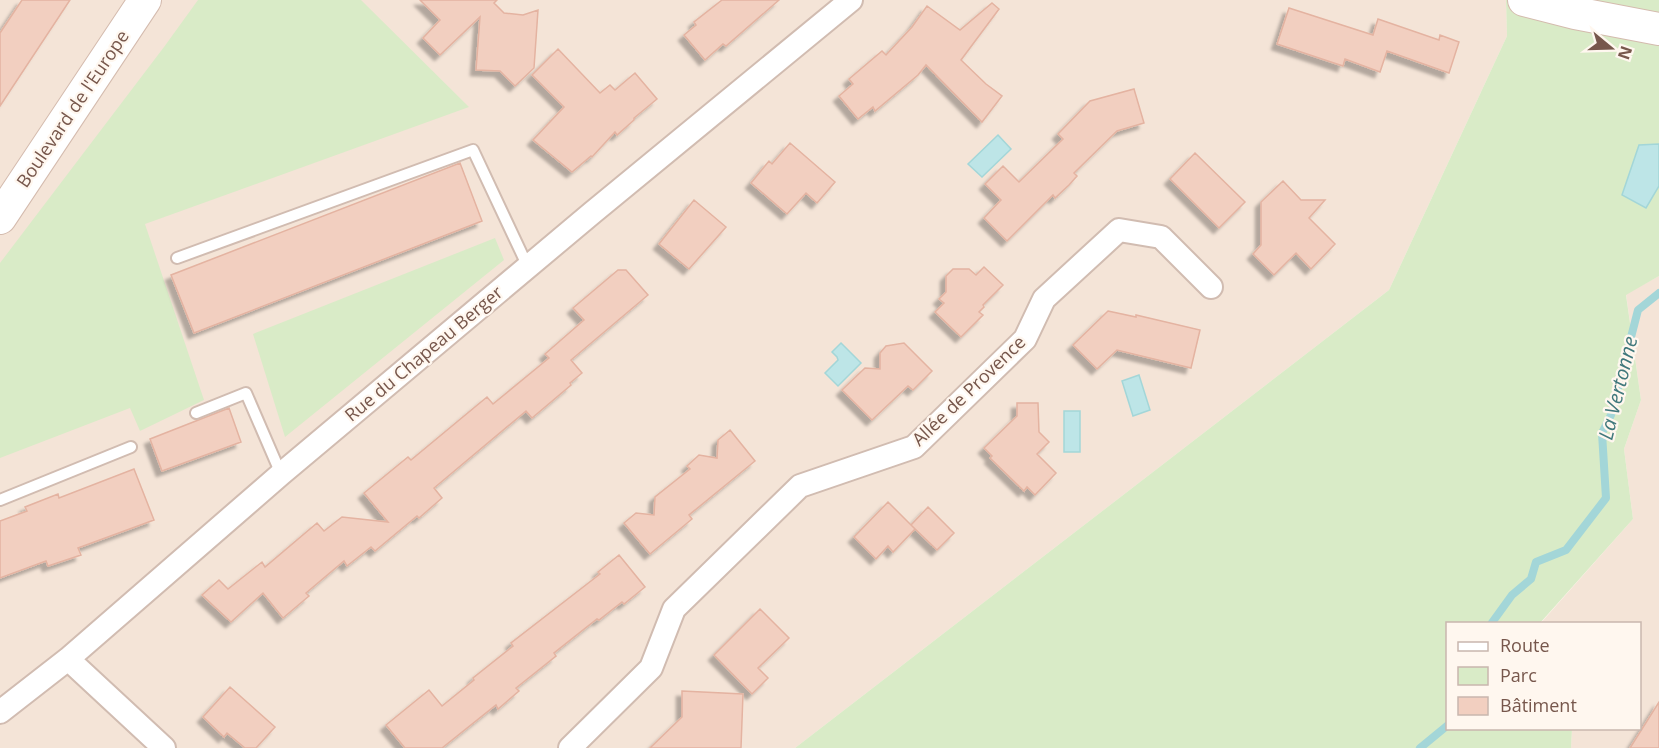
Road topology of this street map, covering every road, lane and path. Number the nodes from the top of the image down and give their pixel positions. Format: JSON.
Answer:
{"nodes":[{"id":1,"x":146,"y":0,"type":"edge"},
{"id":2,"x":851,"y":0,"type":"edge"},
{"id":3,"x":1524,"y":0,"type":"edge"},
{"id":4,"x":1659,"y":29,"type":"edge"},
{"id":5,"x":0,"y":218,"type":"edge"},
{"id":6,"x":177,"y":258,"type":"dead end"},
{"id":7,"x":528,"y":267,"type":"junction"},
{"id":8,"x":1211,"y":287,"type":"dead end"},
{"id":9,"x":196,"y":413,"type":"dead end"},
{"id":10,"x":131,"y":447,"type":"dead end"},
{"id":11,"x":281,"y":474,"type":"junction"},
{"id":12,"x":0,"y":500,"type":"edge"},
{"id":13,"x":68,"y":659,"type":"junction"},
{"id":14,"x":0,"y":712,"type":"edge"},
{"id":15,"x":164,"y":748,"type":"edge"},
{"id":16,"x":570,"y":748,"type":"edge"}],
"edges":[{"from":1,"to":5,"type":"street","name":"Boulevard de l'Europe"},
{"from":2,"to":7,"type":"street","name":"Rue du Chapeau Berger"},
{"from":3,"to":4,"type":"street"},
{"from":6,"to":7,"type":"lane"},
{"from":7,"to":11,"type":"street","name":"Rue du Chapeau Berger"},
{"from":8,"to":16,"type":"street","name":"Allée de Provence"},
{"from":9,"to":11,"type":"lane"},
{"from":10,"to":12,"type":"lane"},
{"from":11,"to":13,"type":"street","name":"Rue du Chapeau Berger"},
{"from":13,"to":14,"type":"street","name":"Rue du Chapeau Berger"},
{"from":13,"to":15,"type":"street"}]}
